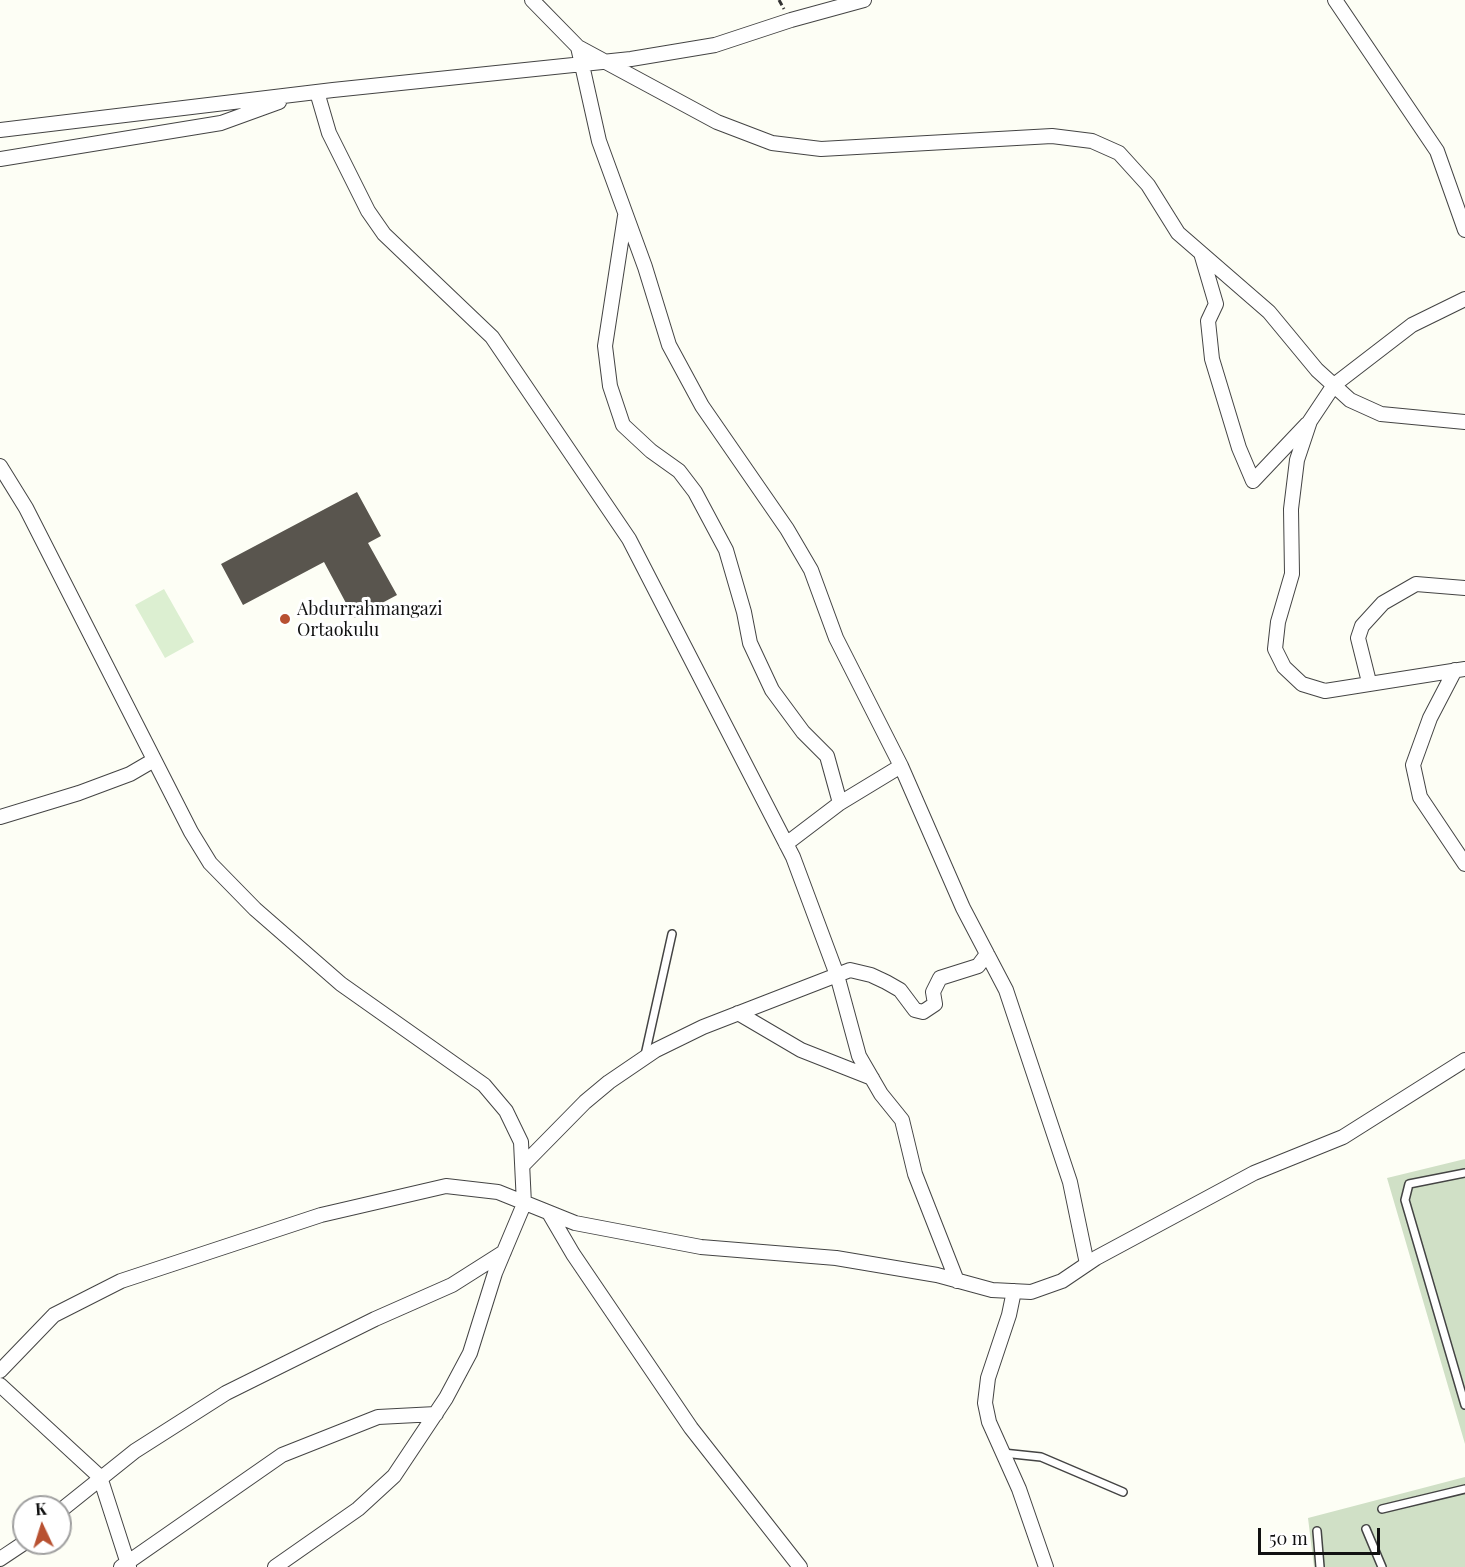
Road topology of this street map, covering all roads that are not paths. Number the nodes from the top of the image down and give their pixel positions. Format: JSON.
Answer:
{"nodes":[{"id":1,"x":532,"y":0,"type":"edge"},
{"id":2,"x":864,"y":0,"type":"edge"},
{"id":3,"x":1335,"y":0,"type":"edge"},
{"id":4,"x":578,"y":47,"type":"junction"},
{"id":5,"x":604,"y":62,"type":"junction"},
{"id":6,"x":582,"y":64,"type":"junction"},
{"id":7,"x":317,"y":92,"type":"junction"},
{"id":8,"x":302,"y":93,"type":"junction"},
{"id":9,"x":0,"y":130,"type":"edge"},
{"id":10,"x":0,"y":159,"type":"edge"},
{"id":11,"x":626,"y":214,"type":"junction"},
{"id":12,"x":1465,"y":230,"type":"edge"},
{"id":13,"x":1201,"y":253,"type":"junction"},
{"id":14,"x":1465,"y":298,"type":"edge"},
{"id":15,"x":1334,"y":385,"type":"junction"},
{"id":16,"x":1310,"y":421,"type":"junction"},
{"id":17,"x":1465,"y":422,"type":"edge"},
{"id":18,"x":0,"y":465,"type":"edge"},
{"id":19,"x":1465,"y":588,"type":"edge"},
{"id":20,"x":1460,"y":669,"type":"edge"},
{"id":21,"x":1370,"y":682,"type":"junction"},
{"id":22,"x":154,"y":760,"type":"junction"},
{"id":23,"x":901,"y":766,"type":"junction"},
{"id":24,"x":840,"y":803,"type":"junction"},
{"id":25,"x":0,"y":817,"type":"edge"},
{"id":26,"x":786,"y":844,"type":"junction"},
{"id":27,"x":1465,"y":864,"type":"edge"},
{"id":28,"x":672,"y":934,"type":"dead end"},
{"id":29,"x":987,"y":954,"type":"junction"},
{"id":30,"x":837,"y":975,"type":"junction"},
{"id":31,"x":738,"y":1013,"type":"junction"},
{"id":32,"x":644,"y":1058,"type":"junction"},
{"id":33,"x":1465,"y":1060,"type":"edge"},
{"id":34,"x":872,"y":1078,"type":"junction"},
{"id":35,"x":523,"y":1165,"type":"junction"},
{"id":36,"x":1465,"y":1173,"type":"edge"},
{"id":37,"x":524,"y":1204,"type":"junction"},
{"id":38,"x":549,"y":1213,"type":"junction"},
{"id":39,"x":504,"y":1251,"type":"junction"},
{"id":40,"x":1087,"y":1264,"type":"junction"},
{"id":41,"x":957,"y":1281,"type":"junction"},
{"id":42,"x":1014,"y":1291,"type":"junction"},
{"id":43,"x":0,"y":1371,"type":"edge"},
{"id":44,"x":0,"y":1385,"type":"edge"},
{"id":45,"x":1465,"y":1405,"type":"edge"},
{"id":46,"x":436,"y":1413,"type":"junction"},
{"id":47,"x":1003,"y":1453,"type":"junction"},
{"id":48,"x":100,"y":1477,"type":"junction"},
{"id":49,"x":1465,"y":1489,"type":"edge"},
{"id":50,"x":1123,"y":1492,"type":"dead end"},
{"id":51,"x":72,"y":1501,"type":"edge"},
{"id":52,"x":1382,"y":1509,"type":"dead end"},
{"id":53,"x":1366,"y":1528,"type":"dead end"},
{"id":54,"x":1317,"y":1531,"type":"dead end"},
{"id":55,"x":126,"y":1566,"type":"edge"},
{"id":56,"x":275,"y":1567,"type":"edge"},
{"id":57,"x":800,"y":1567,"type":"edge"},
{"id":58,"x":1046,"y":1567,"type":"edge"},
{"id":59,"x":1320,"y":1567,"type":"edge"},
{"id":60,"x":1382,"y":1567,"type":"edge"}],
"edges":[{"from":1,"to":4,"type":"street"},
{"from":2,"to":5,"type":"street"},
{"from":3,"to":12,"type":"street"},
{"from":4,"to":5,"type":"street"},
{"from":4,"to":6,"type":"street"},
{"from":5,"to":6,"type":"street"},
{"from":5,"to":13,"type":"street"},
{"from":6,"to":7,"type":"street"},
{"from":6,"to":11,"type":"street"},
{"from":7,"to":8,"type":"street"},
{"from":7,"to":26,"type":"street"},
{"from":8,"to":9,"type":"street"},
{"from":8,"to":10,"type":"street"},
{"from":11,"to":23,"type":"street"},
{"from":11,"to":24,"type":"street"},
{"from":13,"to":15,"type":"street"},
{"from":13,"to":16,"type":"street"},
{"from":14,"to":15,"type":"street"},
{"from":15,"to":16,"type":"street"},
{"from":15,"to":17,"type":"street"},
{"from":16,"to":21,"type":"street"},
{"from":18,"to":22,"type":"street"},
{"from":19,"to":21,"type":"street"},
{"from":20,"to":21,"type":"street"},
{"from":20,"to":27,"type":"street"},
{"from":22,"to":25,"type":"street"},
{"from":22,"to":35,"type":"street"},
{"from":23,"to":24,"type":"street"},
{"from":23,"to":29,"type":"street"},
{"from":24,"to":26,"type":"street"},
{"from":26,"to":30,"type":"street"},
{"from":28,"to":32,"type":"lane"},
{"from":29,"to":30,"type":"street"},
{"from":29,"to":40,"type":"street"},
{"from":30,"to":31,"type":"street"},
{"from":30,"to":34,"type":"street"},
{"from":31,"to":32,"type":"street"},
{"from":31,"to":34,"type":"street"},
{"from":32,"to":35,"type":"street"},
{"from":33,"to":40,"type":"street"},
{"from":34,"to":41,"type":"street"},
{"from":35,"to":37,"type":"street"},
{"from":36,"to":45,"type":"lane"},
{"from":37,"to":38,"type":"street"},
{"from":37,"to":39,"type":"street"},
{"from":37,"to":43,"type":"street"},
{"from":38,"to":41,"type":"street"},
{"from":38,"to":57,"type":"street"},
{"from":39,"to":46,"type":"street"},
{"from":39,"to":48,"type":"street"},
{"from":40,"to":42,"type":"street"},
{"from":41,"to":42,"type":"street"},
{"from":42,"to":47,"type":"street"},
{"from":44,"to":48,"type":"street"},
{"from":46,"to":55,"type":"street"},
{"from":46,"to":56,"type":"street"},
{"from":47,"to":50,"type":"lane"},
{"from":47,"to":58,"type":"street"},
{"from":48,"to":51,"type":"street"},
{"from":48,"to":55,"type":"street"},
{"from":49,"to":52,"type":"lane"},
{"from":53,"to":60,"type":"lane"},
{"from":54,"to":59,"type":"lane"}]}
